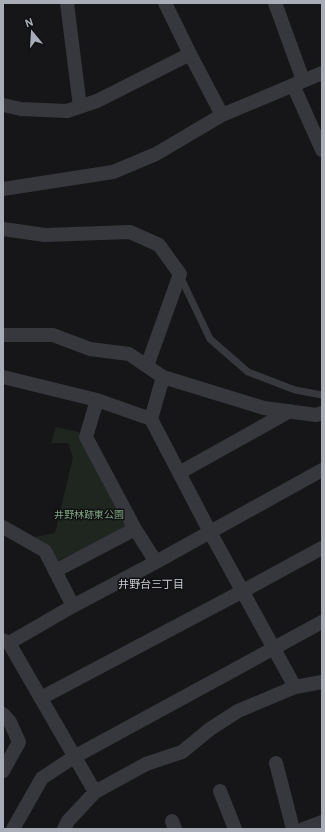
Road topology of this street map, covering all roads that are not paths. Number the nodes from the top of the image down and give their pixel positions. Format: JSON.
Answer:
{"nodes":[{"id":1,"x":67,"y":3,"type":"edge"},
{"id":2,"x":165,"y":3,"type":"edge"},
{"id":3,"x":275,"y":3,"type":"edge"},
{"id":4,"x":190,"y":54,"type":"junction"},
{"id":5,"x":322,"y":73,"type":"edge"},
{"id":6,"x":298,"y":83,"type":"junction"},
{"id":7,"x":3,"y":105,"type":"edge"},
{"id":8,"x":80,"y":107,"type":"junction"},
{"id":9,"x":222,"y":116,"type":"junction"},
{"id":10,"x":322,"y":150,"type":"edge"},
{"id":11,"x":4,"y":189,"type":"edge"},
{"id":12,"x":3,"y":229,"type":"edge"},
{"id":13,"x":180,"y":274,"type":"junction"},
{"id":14,"x":3,"y":335,"type":"edge"},
{"id":15,"x":147,"y":366,"type":"junction"},
{"id":16,"x":3,"y":377,"type":"edge"},
{"id":17,"x":163,"y":377,"type":"junction"},
{"id":18,"x":322,"y":395,"type":"edge"},
{"id":19,"x":97,"y":400,"type":"junction"},
{"id":20,"x":290,"y":411,"type":"junction"},
{"id":21,"x":322,"y":413,"type":"edge"},
{"id":22,"x":151,"y":419,"type":"junction"},
{"id":23,"x":322,"y":470,"type":"edge"},
{"id":24,"x":179,"y":473,"type":"junction"},
{"id":25,"x":3,"y":527,"type":"edge"},
{"id":26,"x":135,"y":529,"type":"junction"},
{"id":27,"x":210,"y":532,"type":"junction"},
{"id":28,"x":322,"y":548,"type":"edge"},
{"id":29,"x":156,"y":562,"type":"junction"},
{"id":30,"x":55,"y":571,"type":"junction"},
{"id":31,"x":243,"y":591,"type":"junction"},
{"id":32,"x":73,"y":606,"type":"junction"},
{"id":33,"x":322,"y":622,"type":"edge"},
{"id":34,"x":6,"y":641,"type":"edge"},
{"id":35,"x":275,"y":648,"type":"junction"},
{"id":36,"x":322,"y":682,"type":"edge"},
{"id":37,"x":296,"y":687,"type":"junction"},
{"id":38,"x":41,"y":698,"type":"junction"},
{"id":39,"x":3,"y":714,"type":"edge"},
{"id":40,"x":74,"y":757,"type":"junction"},
{"id":41,"x":276,"y":763,"type":"dead end"},
{"id":42,"x":3,"y":771,"type":"edge"},
{"id":43,"x":220,"y":791,"type":"dead end"},
{"id":44,"x":95,"y":792,"type":"junction"},
{"id":45,"x":322,"y":822,"type":"edge"},
{"id":46,"x":13,"y":829,"type":"edge"},
{"id":47,"x":64,"y":829,"type":"edge"},
{"id":48,"x":235,"y":829,"type":"edge"},
{"id":49,"x":293,"y":829,"type":"edge"},
{"id":50,"x":303,"y":829,"type":"edge"}],
"edges":[{"from":1,"to":8,"type":"street"},
{"from":2,"to":4,"type":"street"},
{"from":3,"to":6,"type":"street"},
{"from":4,"to":8,"type":"street"},
{"from":4,"to":9,"type":"street"},
{"from":5,"to":6,"type":"street"},
{"from":6,"to":9,"type":"street"},
{"from":6,"to":10,"type":"street"},
{"from":7,"to":8,"type":"street"},
{"from":9,"to":11,"type":"street"},
{"from":12,"to":13,"type":"street"},
{"from":13,"to":15,"type":"street"},
{"from":13,"to":18,"type":"lane"},
{"from":14,"to":15,"type":"street"},
{"from":15,"to":17,"type":"street"},
{"from":16,"to":19,"type":"street"},
{"from":17,"to":20,"type":"street"},
{"from":17,"to":22,"type":"street"},
{"from":19,"to":22,"type":"street"},
{"from":19,"to":26,"type":"street"},
{"from":20,"to":21,"type":"street"},
{"from":20,"to":24,"type":"street"},
{"from":22,"to":24,"type":"street"},
{"from":23,"to":27,"type":"street"},
{"from":24,"to":27,"type":"street"},
{"from":25,"to":30,"type":"street"},
{"from":26,"to":29,"type":"street"},
{"from":26,"to":30,"type":"street"},
{"from":27,"to":29,"type":"street"},
{"from":27,"to":31,"type":"street"},
{"from":28,"to":31,"type":"street"},
{"from":29,"to":32,"type":"street"},
{"from":30,"to":32,"type":"street"},
{"from":31,"to":35,"type":"street"},
{"from":31,"to":38,"type":"street"},
{"from":32,"to":34,"type":"street"},
{"from":33,"to":35,"type":"street"},
{"from":34,"to":38,"type":"street"},
{"from":35,"to":37,"type":"street"},
{"from":35,"to":40,"type":"street"},
{"from":36,"to":37,"type":"street"},
{"from":37,"to":44,"type":"street"},
{"from":38,"to":40,"type":"street"},
{"from":39,"to":42,"type":"street"},
{"from":40,"to":44,"type":"street"},
{"from":40,"to":46,"type":"street"},
{"from":41,"to":49,"type":"street"},
{"from":43,"to":48,"type":"street"},
{"from":44,"to":47,"type":"street"},
{"from":45,"to":50,"type":"street"}]}
